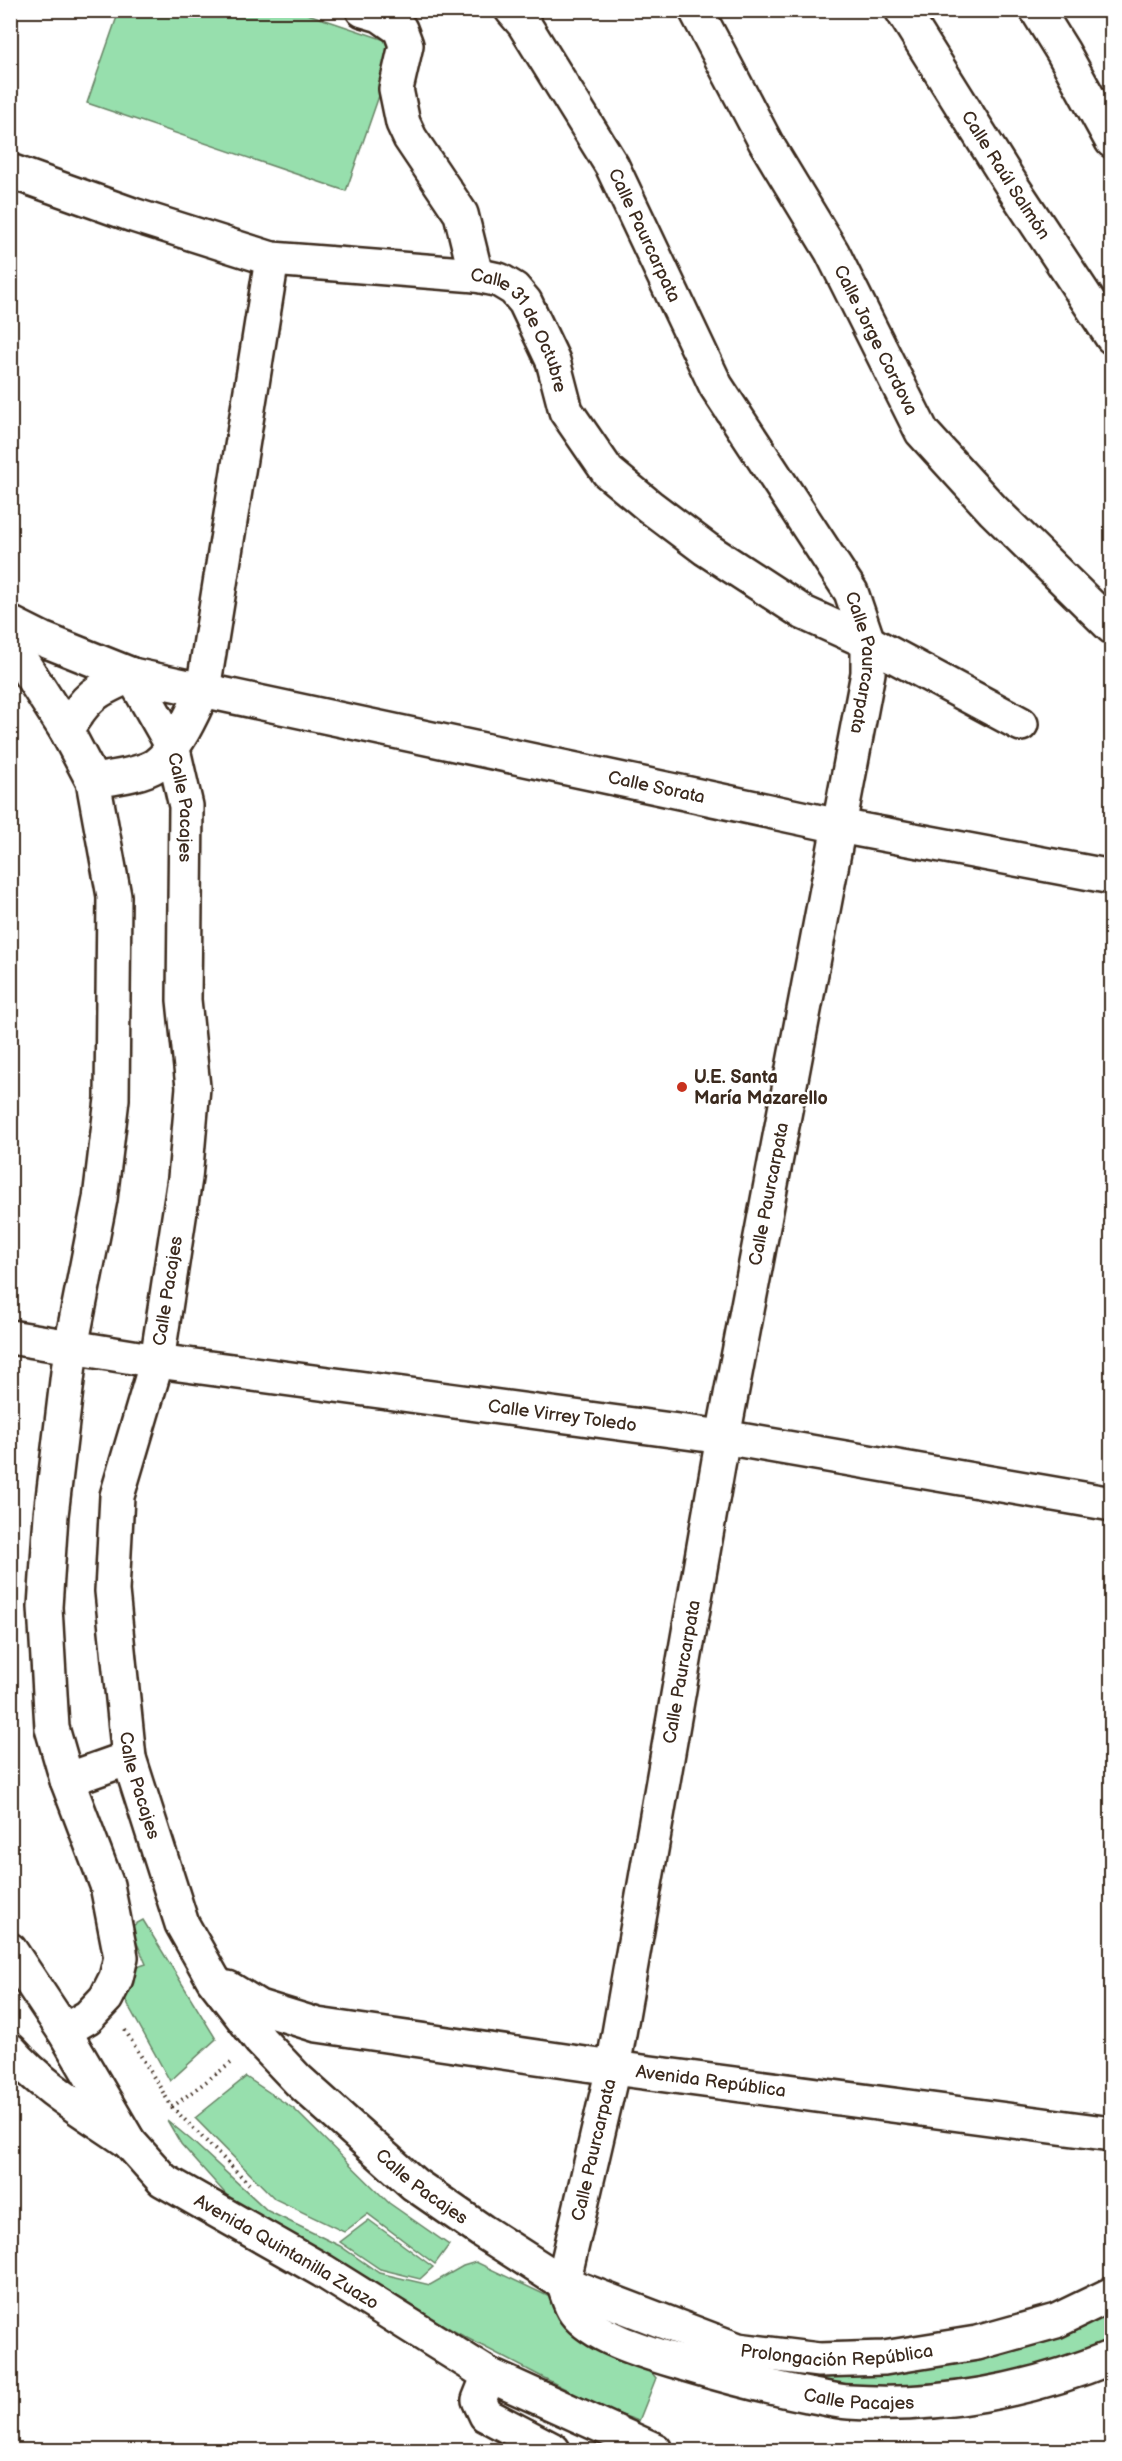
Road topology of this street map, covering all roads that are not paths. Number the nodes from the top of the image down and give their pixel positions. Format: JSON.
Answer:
{"nodes":[{"id":1,"x":363,"y":10,"type":"edge"},
{"id":2,"x":512,"y":10,"type":"edge"},
{"id":3,"x":696,"y":10,"type":"edge"},
{"id":4,"x":902,"y":10,"type":"edge"},
{"id":5,"x":1037,"y":10,"type":"edge"},
{"id":6,"x":1112,"y":141,"type":"edge"},
{"id":7,"x":10,"y":171,"type":"edge"},
{"id":8,"x":272,"y":259,"type":"junction"},
{"id":9,"x":476,"y":275,"type":"junction"},
{"id":10,"x":1112,"y":337,"type":"edge"},
{"id":11,"x":10,"y":622,"type":"edge"},
{"id":12,"x":1112,"y":627,"type":"edge"},
{"id":13,"x":868,"y":642,"type":"junction"},
{"id":14,"x":10,"y":643,"type":"edge"},
{"id":15,"x":132,"y":675,"type":"junction"},
{"id":16,"x":203,"y":690,"type":"junction"},
{"id":17,"x":1021,"y":724,"type":"dead end"},
{"id":18,"x":66,"y":730,"type":"junction"},
{"id":19,"x":172,"y":745,"type":"junction"},
{"id":20,"x":93,"y":781,"type":"junction"},
{"id":21,"x":839,"y":826,"type":"junction"},
{"id":22,"x":1112,"y":877,"type":"edge"},
{"id":23,"x":10,"y":1337,"type":"edge"},
{"id":24,"x":71,"y":1347,"type":"junction"},
{"id":25,"x":157,"y":1361,"type":"junction"},
{"id":26,"x":723,"y":1437,"type":"junction"},
{"id":27,"x":1112,"y":1504,"type":"edge"},
{"id":28,"x":129,"y":1758,"type":"junction"},
{"id":29,"x":67,"y":1779,"type":"junction"},
{"id":30,"x":10,"y":1950,"type":"edge"},
{"id":31,"x":213,"y":1979,"type":"junction"},
{"id":32,"x":64,"y":2031,"type":"junction"},
{"id":33,"x":10,"y":2050,"type":"edge"},
{"id":34,"x":614,"y":2068,"type":"junction"},
{"id":35,"x":1112,"y":2134,"type":"edge"},
{"id":36,"x":129,"y":2142,"type":"junction"},
{"id":37,"x":563,"y":2283,"type":"junction"},
{"id":38,"x":1112,"y":2294,"type":"edge"},
{"id":39,"x":1112,"y":2357,"type":"edge"},
{"id":40,"x":489,"y":2375,"type":"junction"},
{"id":41,"x":553,"y":2451,"type":"edge"},
{"id":42,"x":655,"y":2451,"type":"edge"}],
"edges":[{"from":1,"to":9,"type":"street"},
{"from":2,"to":13,"type":"street","name":"Calle Paurcarpata"},
{"from":3,"to":12,"type":"street","name":"Calle Jorge Cordova"},
{"from":4,"to":10,"type":"street","name":"Calle Raúl Salmón"},
{"from":5,"to":6,"type":"street"},
{"from":7,"to":8,"type":"street","name":"Calle 31 de Octubre"},
{"from":8,"to":9,"type":"street","name":"Calle 31 de Octubre"},
{"from":8,"to":16,"type":"street"},
{"from":9,"to":13,"type":"street","name":"Calle 31 de Octubre"},
{"from":11,"to":15,"type":"street"},
{"from":13,"to":17,"type":"street","name":"Calle 31 de Octubre"},
{"from":13,"to":21,"type":"street","name":"Calle Paurcarpata"},
{"from":14,"to":18,"type":"street"},
{"from":15,"to":16,"type":"street","name":"Calle Sorata"},
{"from":15,"to":18,"type":"street"},
{"from":15,"to":19,"type":"street","name":"Calle Pacajes"},
{"from":16,"to":19,"type":"street"},
{"from":16,"to":21,"type":"street","name":"Calle Sorata"},
{"from":18,"to":20,"type":"street"},
{"from":19,"to":20,"type":"street"},
{"from":19,"to":25,"type":"street","name":"Calle Pacajes"},
{"from":20,"to":24,"type":"street"},
{"from":21,"to":22,"type":"street","name":"Calle Sorata"},
{"from":21,"to":26,"type":"street","name":"Calle Paurcarpata"},
{"from":23,"to":24,"type":"street","name":"Calle Virrey Toledo"},
{"from":24,"to":25,"type":"street","name":"Calle Virrey Toledo"},
{"from":24,"to":29,"type":"street"},
{"from":25,"to":26,"type":"street","name":"Calle Virrey Toledo"},
{"from":25,"to":28,"type":"street","name":"Calle Pacajes"},
{"from":26,"to":27,"type":"street","name":"Calle Virrey Toledo"},
{"from":26,"to":34,"type":"street","name":"Calle Paurcarpata"},
{"from":28,"to":29,"type":"street"},
{"from":28,"to":31,"type":"street","name":"Calle Pacajes"},
{"from":29,"to":32,"type":"street"},
{"from":30,"to":32,"type":"street","name":"Avenida Quintanilla Zuazo"},
{"from":31,"to":34,"type":"street","name":"Avenida República"},
{"from":31,"to":37,"type":"street","name":"Calle Pacajes"},
{"from":32,"to":36,"type":"street","name":"Avenida Quintanilla Zuazo"},
{"from":33,"to":36,"type":"street"},
{"from":34,"to":35,"type":"street","name":"Avenida República"},
{"from":34,"to":37,"type":"street","name":"Calle Paurcarpata"},
{"from":36,"to":40,"type":"street","name":"Avenida Quintanilla Zuazo"},
{"from":37,"to":38,"type":"street","name":"Prolongación República"},
{"from":37,"to":39,"type":"street","name":"Calle Pacajes"},
{"from":40,"to":41,"type":"street"},
{"from":40,"to":42,"type":"street","name":"Avenida Quintanilla Zuazo"}]}
